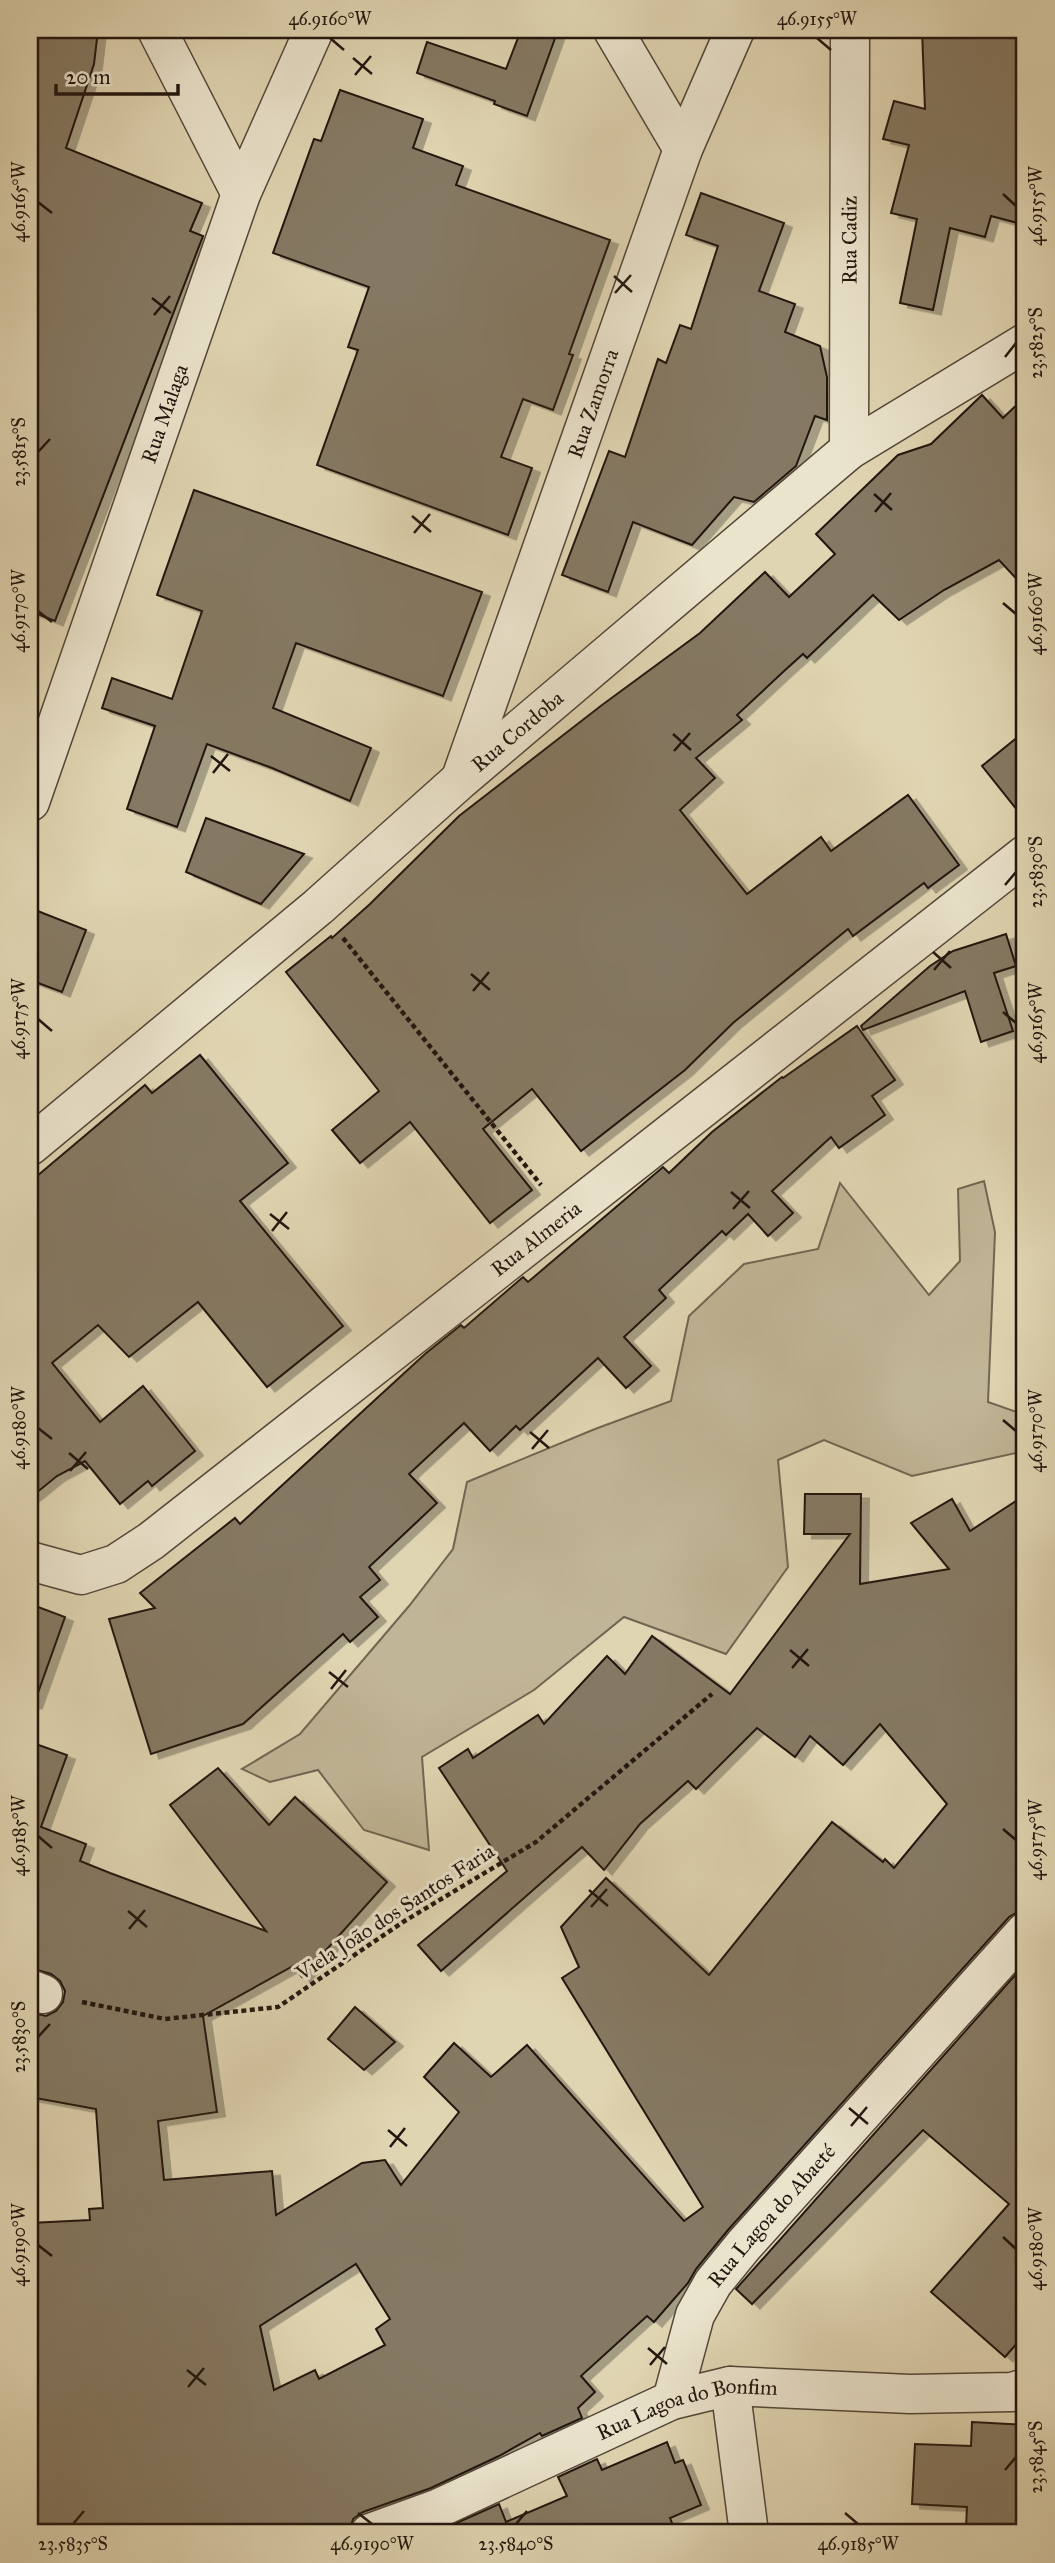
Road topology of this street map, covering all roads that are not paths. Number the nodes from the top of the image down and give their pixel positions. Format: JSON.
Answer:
{"nodes":[{"id":1,"x":157,"y":30,"type":"edge"},
{"id":2,"x":314,"y":30,"type":"edge"},
{"id":3,"x":613,"y":30,"type":"edge"},
{"id":4,"x":735,"y":30,"type":"edge"},
{"id":5,"x":850,"y":30,"type":"edge"},
{"id":6,"x":683,"y":149,"type":"junction"},
{"id":7,"x":241,"y":194,"type":"junction"},
{"id":8,"x":1025,"y":343,"type":"edge"},
{"id":9,"x":849,"y":450,"type":"junction"},
{"id":10,"x":460,"y":780,"type":"junction"},
{"id":11,"x":30,"y":802,"type":"edge"},
{"id":12,"x":1025,"y":855,"type":"edge"},
{"id":13,"x":30,"y":1146,"type":"edge"},
{"id":14,"x":30,"y":1561,"type":"edge"},
{"id":15,"x":1025,"y":1932,"type":"edge"},
{"id":16,"x":730,"y":2386,"type":"junction"},
{"id":17,"x":1025,"y":2388,"type":"edge"},
{"id":18,"x":672,"y":2400,"type":"junction"},
{"id":19,"x":370,"y":2533,"type":"edge"},
{"id":20,"x":749,"y":2533,"type":"edge"}],
"edges":[{"from":1,"to":7,"type":"street"},
{"from":2,"to":7,"type":"street","name":"Rua Malaga"},
{"from":3,"to":6,"type":"street"},
{"from":4,"to":6,"type":"street","name":"Rua Zamorra"},
{"from":5,"to":9,"type":"street","name":"Rua Cadiz"},
{"from":6,"to":10,"type":"street","name":"Rua Zamorra"},
{"from":7,"to":11,"type":"street","name":"Rua Malaga"},
{"from":8,"to":9,"type":"street","name":"Rua Cordoba"},
{"from":9,"to":10,"type":"street","name":"Rua Cordoba"},
{"from":10,"to":13,"type":"street","name":"Rua Cordoba"},
{"from":12,"to":14,"type":"street","name":"Rua Almeria"},
{"from":15,"to":18,"type":"street","name":"Rua Lagoa do Abaeté"},
{"from":16,"to":17,"type":"street","name":"Rua Lagoa do Bonfim"},
{"from":16,"to":18,"type":"street","name":"Rua Lagoa do Bonfim"},
{"from":16,"to":20,"type":"street"},
{"from":18,"to":19,"type":"street","name":"Rua Lagoa do Bonfim"}]}
